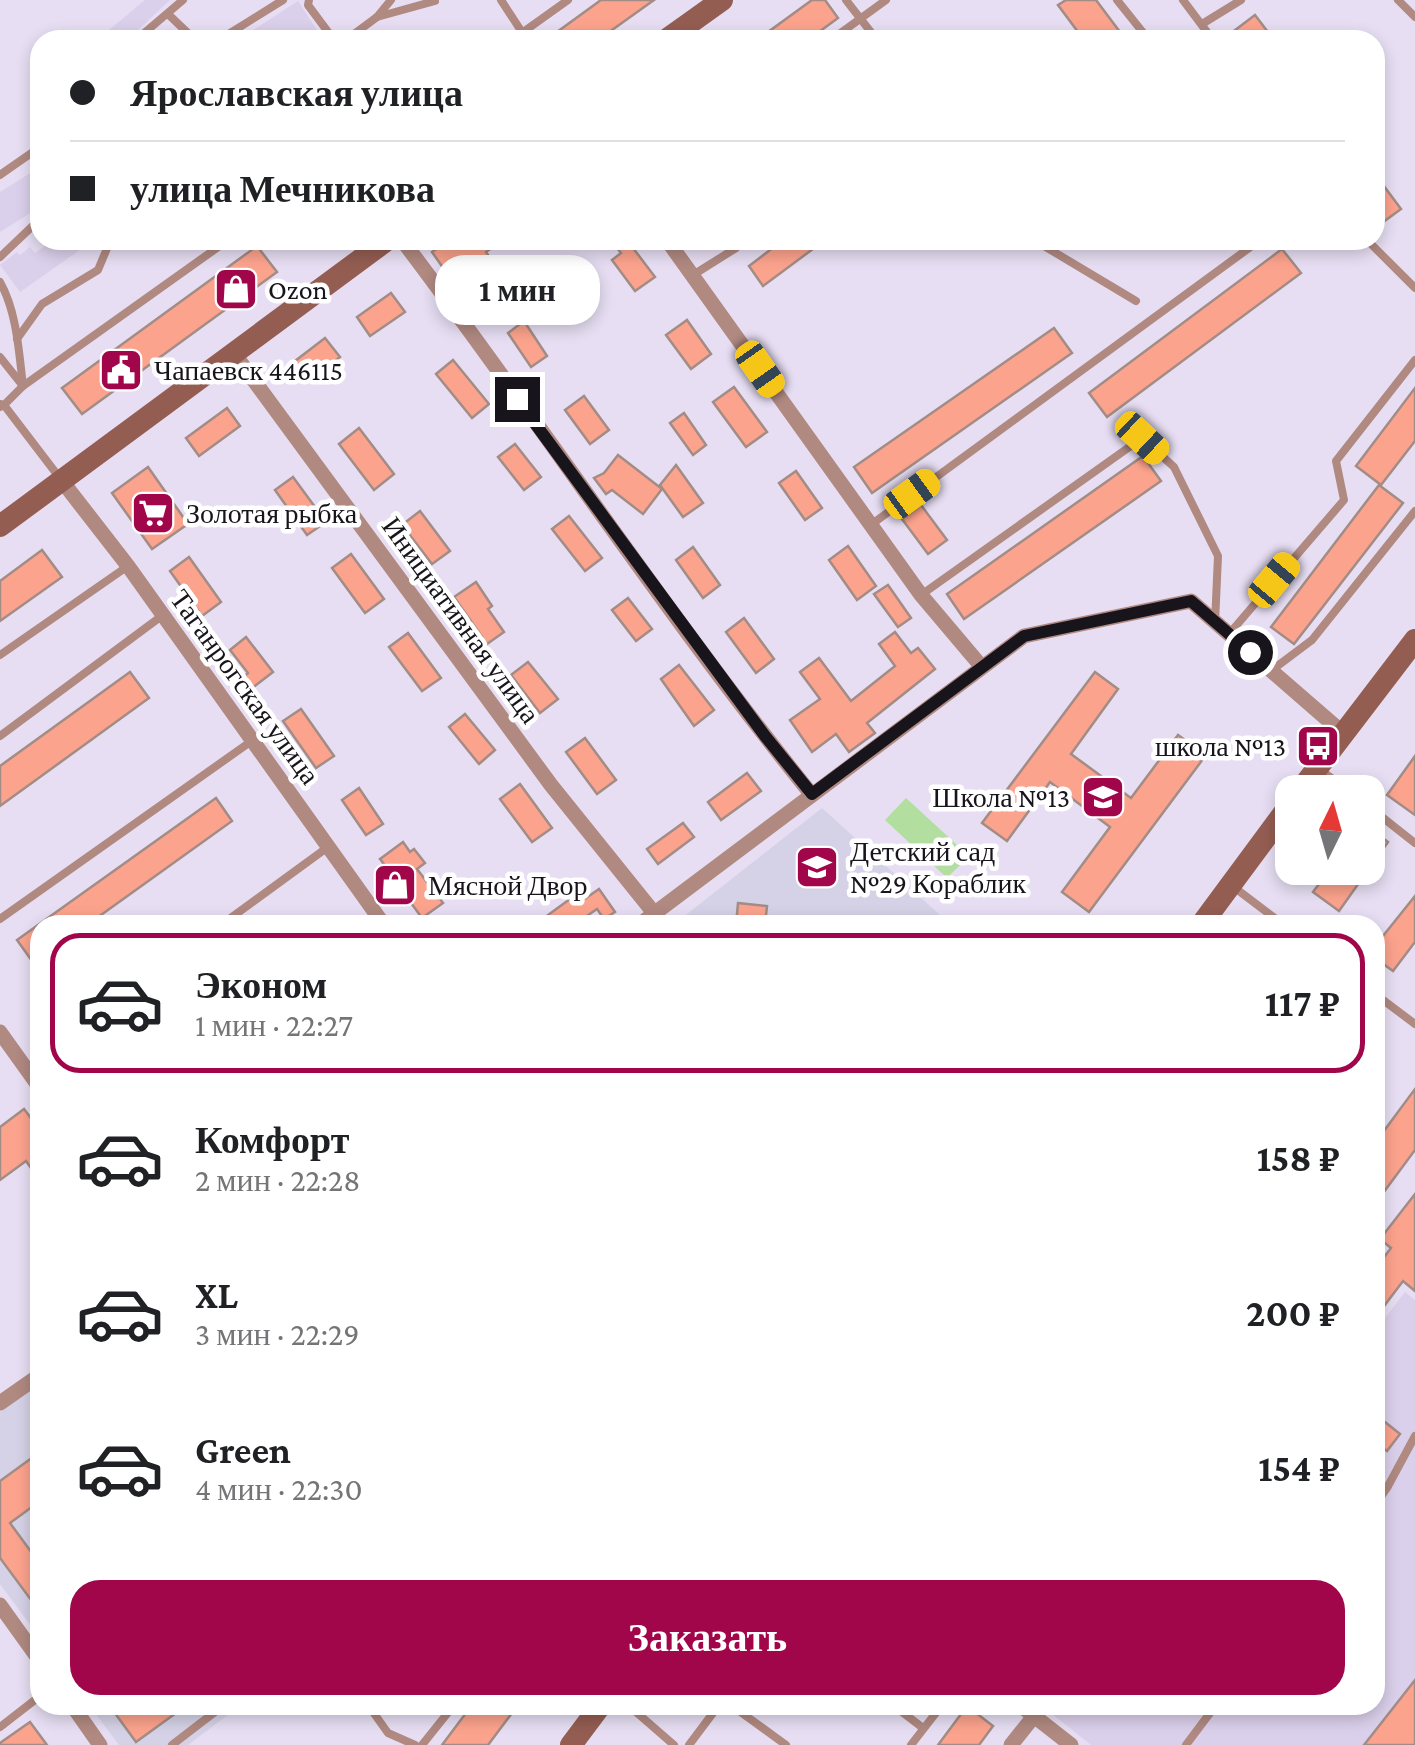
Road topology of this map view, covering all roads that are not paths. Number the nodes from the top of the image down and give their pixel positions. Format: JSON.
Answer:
{"nodes":[{"id":1,"x":183,"y":0,"type":"edge"},
{"id":2,"x":282,"y":0,"type":"edge"},
{"id":3,"x":310,"y":0,"type":"edge"},
{"id":4,"x":391,"y":0,"type":"edge"},
{"id":5,"x":435,"y":0,"type":"edge"},
{"id":6,"x":501,"y":0,"type":"edge"},
{"id":7,"x":568,"y":0,"type":"edge"},
{"id":8,"x":722,"y":0,"type":"edge"},
{"id":9,"x":846,"y":0,"type":"edge"},
{"id":10,"x":886,"y":0,"type":"edge"},
{"id":11,"x":1117,"y":0,"type":"edge"},
{"id":12,"x":1183,"y":0,"type":"edge"},
{"id":13,"x":1241,"y":0,"type":"edge"},
{"id":14,"x":1398,"y":0,"type":"edge"},
{"id":15,"x":170,"y":15,"type":"junction"},
{"id":16,"x":377,"y":17,"type":"junction"},
{"id":17,"x":1415,"y":17,"type":"edge"},
{"id":18,"x":860,"y":19,"type":"junction"},
{"id":19,"x":1202,"y":24,"type":"junction"},
{"id":20,"x":150,"y":30,"type":"edge"},
{"id":21,"x":184,"y":30,"type":"edge"},
{"id":22,"x":236,"y":30,"type":"edge"},
{"id":23,"x":327,"y":30,"type":"edge"},
{"id":24,"x":359,"y":30,"type":"edge"},
{"id":25,"x":521,"y":30,"type":"edge"},
{"id":26,"x":532,"y":30,"type":"edge"},
{"id":27,"x":680,"y":30,"type":"edge"},
{"id":28,"x":845,"y":30,"type":"edge"},
{"id":29,"x":868,"y":30,"type":"edge"},
{"id":30,"x":1141,"y":30,"type":"edge"},
{"id":31,"x":1206,"y":30,"type":"edge"},
{"id":32,"x":30,"y":155,"type":"edge"},
{"id":33,"x":0,"y":175,"type":"edge"},
{"id":34,"x":30,"y":229,"type":"edge"},
{"id":35,"x":106,"y":250,"type":"edge"},
{"id":36,"x":214,"y":250,"type":"edge"},
{"id":37,"x":373,"y":250,"type":"edge"},
{"id":38,"x":409,"y":250,"type":"edge"},
{"id":39,"x":675,"y":250,"type":"edge"},
{"id":40,"x":733,"y":250,"type":"edge"},
{"id":41,"x":1051,"y":250,"type":"edge"},
{"id":42,"x":1246,"y":250,"type":"edge"},
{"id":43,"x":1377,"y":250,"type":"edge"},
{"id":44,"x":0,"y":257,"type":"edge"},
{"id":45,"x":693,"y":275,"type":"junction"},
{"id":46,"x":0,"y":282,"type":"edge"},
{"id":47,"x":1415,"y":288,"type":"edge"},
{"id":48,"x":1136,"y":301,"type":"dead end"},
{"id":49,"x":17,"y":339,"type":"junction"},
{"id":50,"x":234,"y":352,"type":"junction"},
{"id":51,"x":0,"y":357,"type":"edge"},
{"id":52,"x":1415,"y":360,"type":"edge"},
{"id":53,"x":23,"y":386,"type":"junction"},
{"id":54,"x":1,"y":405,"type":"edge"},
{"id":55,"x":62,"y":481,"type":"junction"},
{"id":56,"x":1415,"y":511,"type":"edge"},
{"id":57,"x":871,"y":525,"type":"junction"},
{"id":58,"x":0,"y":526,"type":"edge"},
{"id":59,"x":128,"y":566,"type":"junction"},
{"id":60,"x":920,"y":596,"type":"junction"},
{"id":61,"x":163,"y":616,"type":"junction"},
{"id":62,"x":1215,"y":623,"type":"junction"},
{"id":63,"x":1229,"y":634,"type":"junction"},
{"id":64,"x":1415,"y":640,"type":"edge"},
{"id":65,"x":0,"y":654,"type":"edge"},
{"id":66,"x":981,"y":666,"type":"junction"},
{"id":67,"x":1271,"y":671,"type":"junction"},
{"id":68,"x":1343,"y":734,"type":"junction"},
{"id":69,"x":0,"y":736,"type":"edge"},
{"id":70,"x":253,"y":740,"type":"junction"},
{"id":71,"x":1318,"y":767,"type":"junction"},
{"id":72,"x":1312,"y":775,"type":"edge"},
{"id":73,"x":1328,"y":775,"type":"edge"},
{"id":74,"x":812,"y":794,"type":"junction"},
{"id":75,"x":1385,"y":819,"type":"edge"},
{"id":76,"x":1275,"y":825,"type":"edge"},
{"id":77,"x":1415,"y":843,"type":"edge"},
{"id":78,"x":328,"y":847,"type":"junction"},
{"id":79,"x":1231,"y":885,"type":"junction"},
{"id":80,"x":654,"y":914,"type":"joint"},
{"id":81,"x":236,"y":915,"type":"edge"},
{"id":82,"x":377,"y":915,"type":"edge"},
{"id":83,"x":1208,"y":915,"type":"edge"},
{"id":84,"x":1271,"y":915,"type":"edge"},
{"id":85,"x":0,"y":919,"type":"edge"},
{"id":86,"x":1385,"y":1002,"type":"edge"},
{"id":87,"x":1415,"y":1024,"type":"edge"},
{"id":88,"x":0,"y":1032,"type":"edge"},
{"id":89,"x":30,"y":1065,"type":"edge"},
{"id":90,"x":26,"y":1068,"type":"junction"},
{"id":91,"x":30,"y":1074,"type":"edge"},
{"id":92,"x":30,"y":1382,"type":"edge"},
{"id":93,"x":0,"y":1403,"type":"edge"},
{"id":94,"x":1415,"y":1436,"type":"edge"},
{"id":95,"x":1385,"y":1492,"type":"edge"},
{"id":96,"x":0,"y":1605,"type":"edge"},
{"id":97,"x":30,"y":1647,"type":"edge"},
{"id":98,"x":30,"y":1704,"type":"edge"},
{"id":99,"x":79,"y":1715,"type":"edge"},
{"id":100,"x":211,"y":1715,"type":"edge"},
{"id":101,"x":375,"y":1715,"type":"edge"},
{"id":102,"x":445,"y":1715,"type":"edge"},
{"id":103,"x":594,"y":1715,"type":"edge"},
{"id":104,"x":640,"y":1715,"type":"edge"},
{"id":105,"x":712,"y":1715,"type":"edge"},
{"id":106,"x":745,"y":1715,"type":"edge"},
{"id":107,"x":906,"y":1715,"type":"edge"},
{"id":108,"x":934,"y":1715,"type":"edge"},
{"id":109,"x":1208,"y":1715,"type":"edge"},
{"id":110,"x":1034,"y":1716,"type":"joint"},
{"id":111,"x":0,"y":1727,"type":"edge"},
{"id":112,"x":923,"y":1728,"type":"junction"},
{"id":113,"x":100,"y":1745,"type":"edge"},
{"id":114,"x":172,"y":1745,"type":"edge"},
{"id":115,"x":419,"y":1745,"type":"edge"},
{"id":116,"x":571,"y":1745,"type":"edge"},
{"id":117,"x":674,"y":1745,"type":"edge"},
{"id":118,"x":690,"y":1745,"type":"edge"},
{"id":119,"x":786,"y":1745,"type":"edge"},
{"id":120,"x":911,"y":1745,"type":"edge"},
{"id":121,"x":1011,"y":1745,"type":"edge"},
{"id":122,"x":1071,"y":1745,"type":"edge"},
{"id":123,"x":1186,"y":1745,"type":"edge"}],
"edges":[{"from":1,"to":15,"type":"lane"},
{"from":2,"to":22,"type":"lane"},
{"from":3,"to":23,"type":"lane"},
{"from":4,"to":16,"type":"lane"},
{"from":5,"to":16,"type":"lane"},
{"from":6,"to":25,"type":"lane"},
{"from":7,"to":26,"type":"lane"},
{"from":8,"to":27,"type":"main road"},
{"from":9,"to":18,"type":"lane"},
{"from":10,"to":18,"type":"lane"},
{"from":11,"to":30,"type":"lane"},
{"from":12,"to":19,"type":"lane"},
{"from":13,"to":19,"type":"lane"},
{"from":14,"to":17,"type":"lane"},
{"from":15,"to":20,"type":"lane"},
{"from":15,"to":21,"type":"lane"},
{"from":16,"to":24,"type":"lane"},
{"from":18,"to":28,"type":"lane"},
{"from":18,"to":29,"type":"lane"},
{"from":19,"to":31,"type":"lane"},
{"from":32,"to":33,"type":"lane"},
{"from":34,"to":44,"type":"lane"},
{"from":35,"to":49,"type":"lane"},
{"from":36,"to":53,"type":"lane"},
{"from":37,"to":50,"type":"main road"},
{"from":38,"to":74,"type":"street"},
{"from":39,"to":45,"type":"street"},
{"from":40,"to":45,"type":"lane"},
{"from":41,"to":48,"type":"lane"},
{"from":42,"to":57,"type":"lane"},
{"from":43,"to":47,"type":"lane"},
{"from":45,"to":57,"type":"street"},
{"from":46,"to":49,"type":"lane"},
{"from":49,"to":53,"type":"lane"},
{"from":50,"to":55,"type":"main road"},
{"from":50,"to":80,"type":"street","name":"Инициативная улица"},
{"from":51,"to":53,"type":"lane"},
{"from":52,"to":63,"type":"lane"},
{"from":53,"to":54,"type":"lane"},
{"from":54,"to":55,"type":"lane"},
{"from":55,"to":58,"type":"main road"},
{"from":55,"to":59,"type":"street","name":"Таганрогская улица"},
{"from":56,"to":67,"type":"lane"},
{"from":57,"to":60,"type":"street"},
{"from":59,"to":61,"type":"street","name":"Таганрогская улица"},
{"from":59,"to":65,"type":"lane"},
{"from":60,"to":62,"type":"lane"},
{"from":60,"to":66,"type":"street"},
{"from":61,"to":69,"type":"lane"},
{"from":61,"to":70,"type":"street","name":"Таганрогская улица"},
{"from":62,"to":63,"type":"street"},
{"from":62,"to":66,"type":"street"},
{"from":63,"to":67,"type":"street"},
{"from":64,"to":68,"type":"main road"},
{"from":66,"to":74,"type":"street"},
{"from":67,"to":68,"type":"street"},
{"from":68,"to":71,"type":"main road"},
{"from":70,"to":78,"type":"street","name":"Таганрогская улица"},
{"from":70,"to":85,"type":"lane"},
{"from":71,"to":72,"type":"main road"},
{"from":71,"to":73,"type":"lane"},
{"from":74,"to":80,"type":"street"},
{"from":75,"to":77,"type":"lane"},
{"from":76,"to":79,"type":"main road"},
{"from":78,"to":81,"type":"lane"},
{"from":78,"to":82,"type":"street","name":"Таганрогская улица"},
{"from":79,"to":83,"type":"main road"},
{"from":79,"to":84,"type":"lane"},
{"from":86,"to":87,"type":"lane"},
{"from":88,"to":90,"type":"street"},
{"from":89,"to":90,"type":"lane"},
{"from":90,"to":91,"type":"street"},
{"from":92,"to":93,"type":"street"},
{"from":94,"to":95,"type":"lane"},
{"from":96,"to":97,"type":"street"},
{"from":98,"to":111,"type":"lane"},
{"from":99,"to":113,"type":"street"},
{"from":100,"to":114,"type":"lane"},
{"from":101,"to":115,"type":"lane"},
{"from":102,"to":115,"type":"lane"},
{"from":103,"to":116,"type":"main road"},
{"from":104,"to":117,"type":"lane"},
{"from":105,"to":118,"type":"lane"},
{"from":106,"to":119,"type":"lane"},
{"from":107,"to":112,"type":"lane"},
{"from":108,"to":112,"type":"lane"},
{"from":109,"to":123,"type":"lane"},
{"from":110,"to":121,"type":"street"},
{"from":110,"to":122,"type":"street"},
{"from":112,"to":120,"type":"lane"}]}
